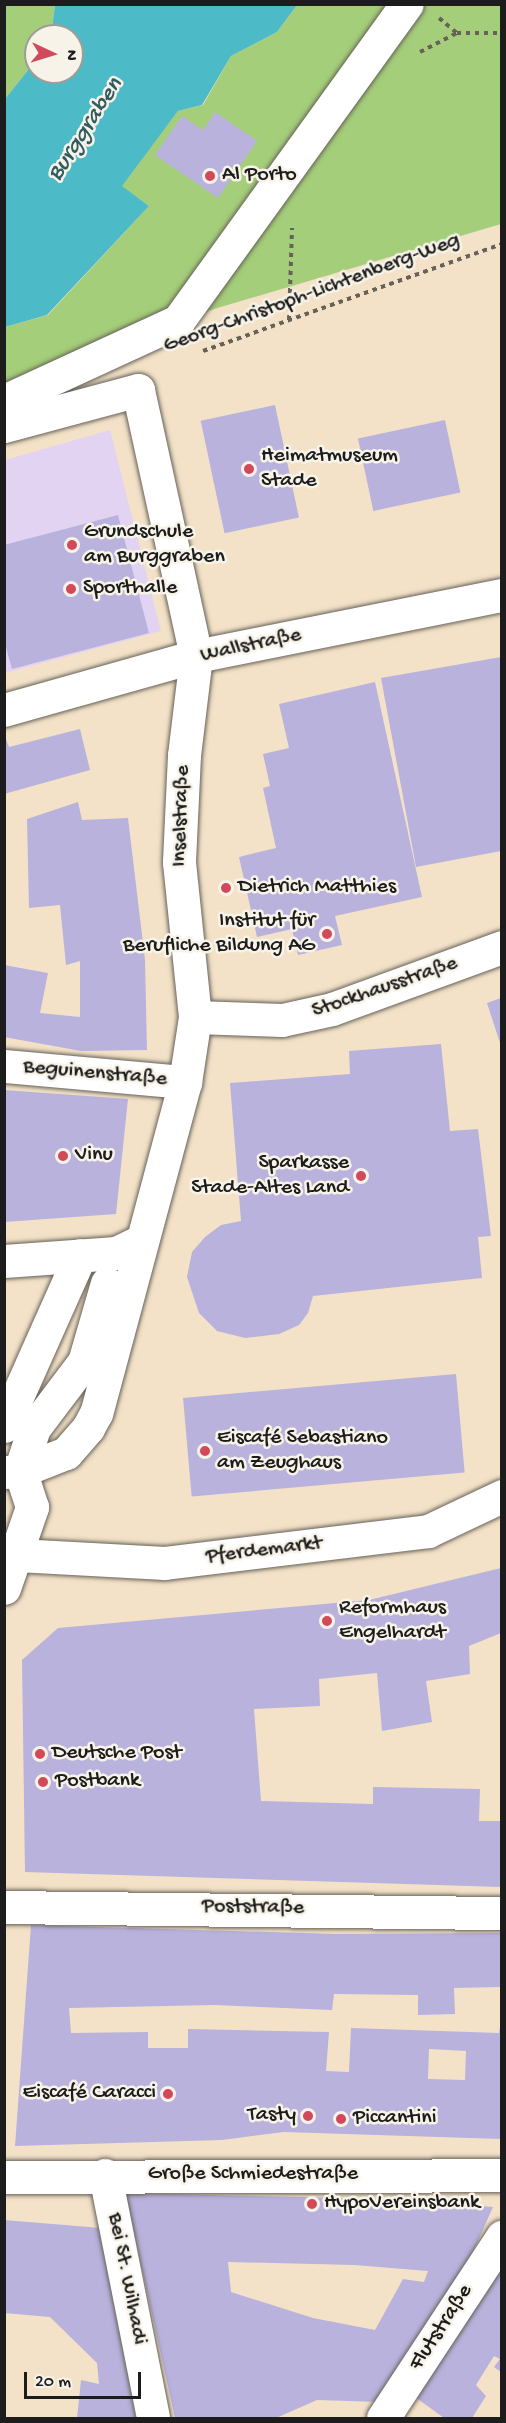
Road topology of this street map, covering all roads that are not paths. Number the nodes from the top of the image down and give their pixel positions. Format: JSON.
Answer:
{"nodes":[{"id":1,"x":406,"y":4,"type":"edge"},
{"id":2,"x":4,"y":400,"type":"edge"},
{"id":3,"x":4,"y":426,"type":"edge"},
{"id":4,"x":501,"y":595,"type":"edge"},
{"id":5,"x":196,"y":656,"type":"junction"},
{"id":6,"x":4,"y":710,"type":"edge"},
{"id":7,"x":501,"y":947,"type":"edge"},
{"id":8,"x":195,"y":1017,"type":"junction"},
{"id":9,"x":4,"y":1066,"type":"edge"},
{"id":10,"x":185,"y":1082,"type":"junction"},
{"id":11,"x":128,"y":1247,"type":"junction"},
{"id":12,"x":80,"y":1256,"type":"junction"},
{"id":13,"x":10,"y":1260,"type":"edge"},
{"id":14,"x":4,"y":1288,"type":"edge"},
{"id":15,"x":4,"y":1426,"type":"edge"},
{"id":16,"x":17,"y":1478,"type":"edge"},
{"id":17,"x":501,"y":1496,"type":"edge"},
{"id":18,"x":11,"y":1552,"type":"edge"},
{"id":19,"x":4,"y":1588,"type":"edge"},
{"id":20,"x":4,"y":1907,"type":"edge"},
{"id":21,"x":501,"y":1913,"type":"edge"},
{"id":22,"x":105,"y":2175,"type":"junction"},
{"id":23,"x":501,"y":2175,"type":"edge"},
{"id":24,"x":4,"y":2177,"type":"edge"},
{"id":25,"x":501,"y":2237,"type":"edge"},
{"id":26,"x":153,"y":2418,"type":"edge"},
{"id":27,"x":383,"y":2418,"type":"edge"}],
"edges":[{"from":1,"to":2,"type":"street"},
{"from":3,"to":5,"type":"street","name":"Inselstraße"},
{"from":4,"to":5,"type":"street","name":"Wallstraße"},
{"from":5,"to":6,"type":"street","name":"Wallstraße"},
{"from":5,"to":8,"type":"street","name":"Inselstraße"},
{"from":7,"to":8,"type":"street","name":"Stockhausstraße"},
{"from":8,"to":10,"type":"street","name":"Inselstraße"},
{"from":9,"to":10,"type":"street","name":"Beguinenstraße"},
{"from":10,"to":11,"type":"street","name":"Inselstraße"},
{"from":11,"to":12,"type":"street"},
{"from":11,"to":16,"type":"street"},
{"from":11,"to":16,"type":"street"},
{"from":12,"to":13,"type":"street"},
{"from":12,"to":15,"type":"street"},
{"from":13,"to":14,"type":"street"},
{"from":16,"to":18,"type":"street"},
{"from":17,"to":18,"type":"street","name":"Pferdemarkt"},
{"from":18,"to":19,"type":"street"},
{"from":20,"to":21,"type":"street","name":"Poststraße"},
{"from":22,"to":23,"type":"street","name":"Große Schmiedestraße"},
{"from":22,"to":24,"type":"street","name":"Große Schmiedestraße"},
{"from":22,"to":26,"type":"street","name":"Bei St. Wilhadi"},
{"from":25,"to":27,"type":"street","name":"Flutstraße"}]}
